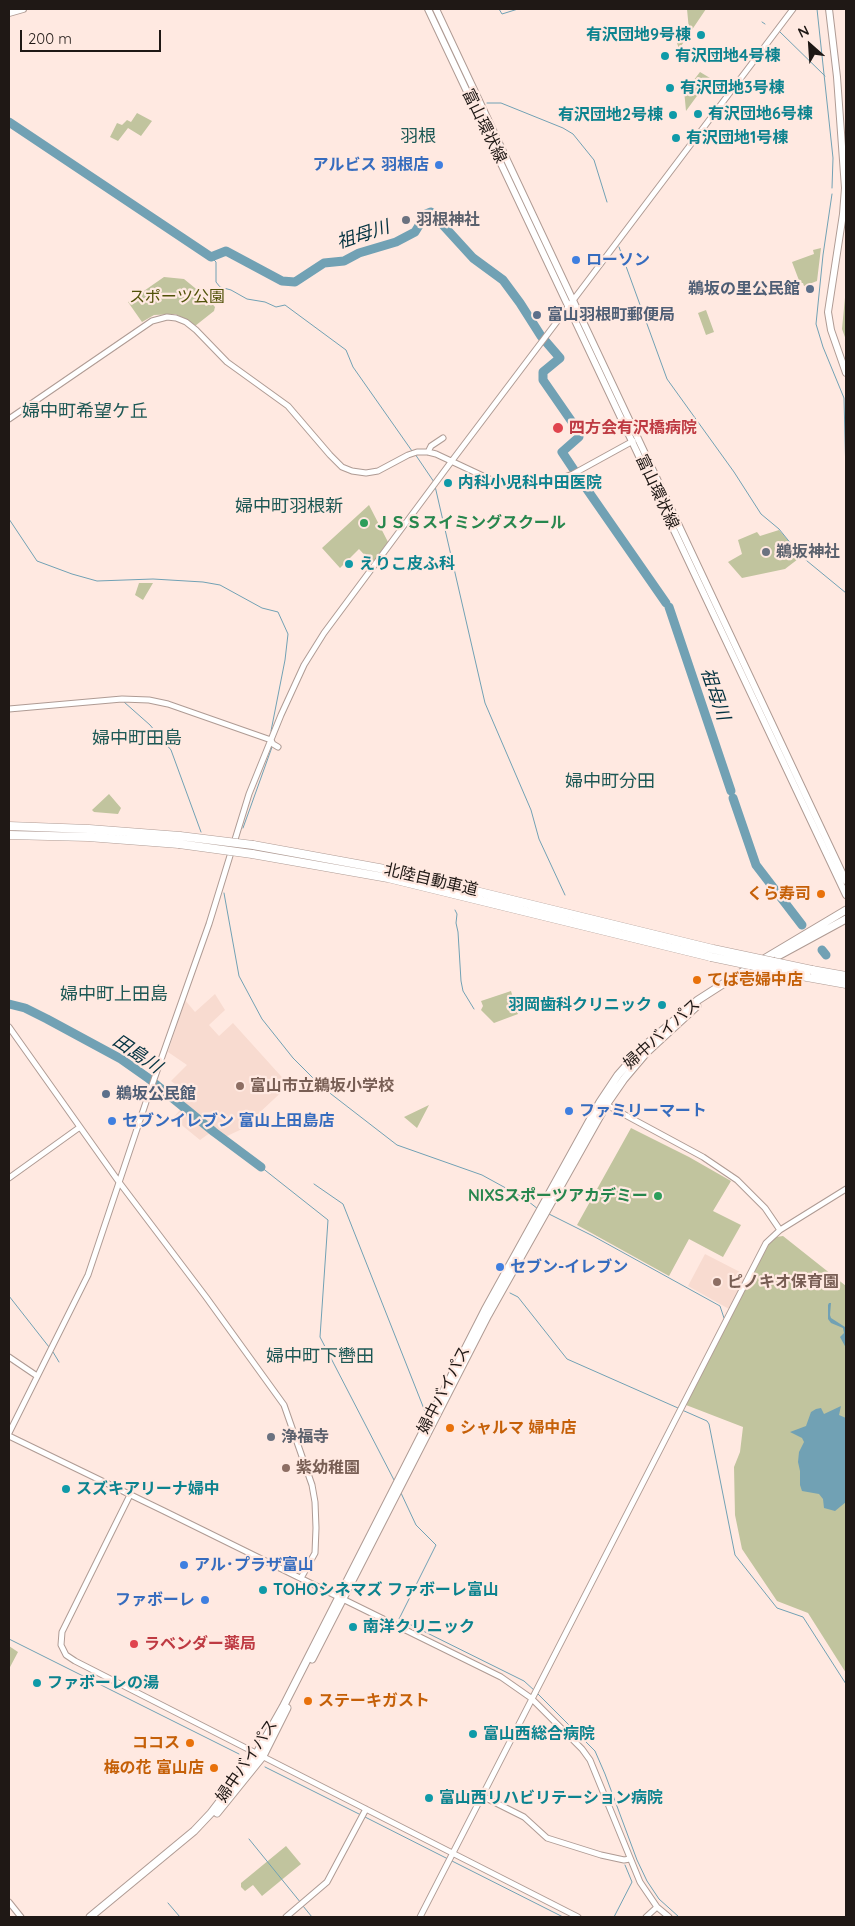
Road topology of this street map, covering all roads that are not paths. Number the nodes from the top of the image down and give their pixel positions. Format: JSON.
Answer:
{"nodes":[{"id":1,"x":23,"y":9,"type":"edge"},
{"id":2,"x":428,"y":9,"type":"edge"},
{"id":3,"x":436,"y":9,"type":"edge"},
{"id":4,"x":792,"y":9,"type":"edge"},
{"id":5,"x":829,"y":9,"type":"edge"},
{"id":6,"x":9,"y":14,"type":"edge"},
{"id":7,"x":571,"y":302,"type":"junction"},
{"id":8,"x":846,"y":373,"type":"edge"},
{"id":9,"x":9,"y":419,"type":"edge"},
{"id":10,"x":443,"y":438,"type":"dead end"},
{"id":11,"x":633,"y":441,"type":"junction"},
{"id":12,"x":428,"y":452,"type":"junction"},
{"id":13,"x":451,"y":462,"type":"junction"},
{"id":14,"x":9,"y":709,"type":"edge"},
{"id":15,"x":271,"y":740,"type":"junction"},
{"id":16,"x":278,"y":747,"type":"dead end"},
{"id":17,"x":9,"y":826,"type":"edge"},
{"id":18,"x":12,"y":835,"type":"edge"},
{"id":19,"x":179,"y":840,"type":"junction"},
{"id":20,"x":253,"y":849,"type":"junction"},
{"id":21,"x":845,"y":876,"type":"edge"},
{"id":22,"x":846,"y":895,"type":"edge"},
{"id":23,"x":846,"y":910,"type":"edge"},
{"id":24,"x":846,"y":920,"type":"edge"},
{"id":25,"x":712,"y":953,"type":"junction"},
{"id":26,"x":846,"y":976,"type":"edge"},
{"id":27,"x":846,"y":984,"type":"edge"},
{"id":28,"x":9,"y":1027,"type":"edge"},
{"id":29,"x":603,"y":1103,"type":"junction"},
{"id":30,"x":80,"y":1127,"type":"junction"},
{"id":31,"x":9,"y":1178,"type":"edge"},
{"id":32,"x":119,"y":1182,"type":"junction"},
{"id":33,"x":846,"y":1189,"type":"edge"},
{"id":34,"x":780,"y":1230,"type":"junction"},
{"id":35,"x":9,"y":1358,"type":"edge"},
{"id":36,"x":37,"y":1376,"type":"junction"},
{"id":37,"x":9,"y":1435,"type":"edge"},
{"id":38,"x":130,"y":1495,"type":"junction"},
{"id":39,"x":301,"y":1578,"type":"junction"},
{"id":40,"x":341,"y":1598,"type":"junction"},
{"id":41,"x":531,"y":1698,"type":"junction"},
{"id":42,"x":260,"y":1755,"type":"junction"},
{"id":43,"x":482,"y":1796,"type":"junction"},
{"id":44,"x":366,"y":1809,"type":"junction"},
{"id":45,"x":452,"y":1853,"type":"junction"},
{"id":46,"x":630,"y":1859,"type":"junction"},
{"id":47,"x":9,"y":1902,"type":"edge"},
{"id":48,"x":657,"y":1907,"type":"junction"},
{"id":49,"x":21,"y":1917,"type":"edge"},
{"id":50,"x":90,"y":1917,"type":"edge"},
{"id":51,"x":97,"y":1917,"type":"edge"},
{"id":52,"x":286,"y":1917,"type":"edge"},
{"id":53,"x":420,"y":1917,"type":"edge"},
{"id":54,"x":578,"y":1917,"type":"edge"},
{"id":55,"x":646,"y":1917,"type":"edge"},
{"id":56,"x":669,"y":1917,"type":"edge"}],
"edges":[{"from":1,"to":6,"type":"main road"},
{"from":2,"to":7,"type":"main road","name":"富山環状線"},
{"from":3,"to":7,"type":"main road","name":"富山環状線"},
{"from":4,"to":7,"type":"street"},
{"from":5,"to":8,"type":"main road"},
{"from":7,"to":11,"type":"main road","name":"富山環状線"},
{"from":7,"to":13,"type":"street"},
{"from":7,"to":21,"type":"main road","name":"富山環状線"},
{"from":9,"to":12,"type":"street"},
{"from":10,"to":12,"type":"street"},
{"from":11,"to":13,"type":"street"},
{"from":11,"to":22,"type":"main road","name":"富山環状線"},
{"from":12,"to":13,"type":"street"},
{"from":13,"to":15,"type":"street"},
{"from":14,"to":15,"type":"street"},
{"from":15,"to":16,"type":"street"},
{"from":15,"to":32,"type":"street"},
{"from":17,"to":19,"type":"highway","name":"北陸自動車道"},
{"from":18,"to":19,"type":"highway","name":"北陸自動車道"},
{"from":19,"to":20,"type":"highway","name":"北陸自動車道","bridge":true},
{"from":20,"to":25,"type":"highway","name":"北陸自動車道"},
{"from":20,"to":25,"type":"highway","name":"北陸自動車道"},
{"from":23,"to":29,"type":"highway","name":"婦中バイパス"},
{"from":24,"to":29,"type":"highway","name":"婦中バイパス"},
{"from":25,"to":26,"type":"highway","name":"北陸自動車道","bridge":true},
{"from":25,"to":27,"type":"highway","name":"北陸自動車道","bridge":true},
{"from":28,"to":30,"type":"street"},
{"from":29,"to":34,"type":"street"},
{"from":29,"to":40,"type":"highway","name":"婦中バイパス"},
{"from":30,"to":31,"type":"street"},
{"from":30,"to":32,"type":"street"},
{"from":32,"to":36,"type":"street"},
{"from":32,"to":39,"type":"street"},
{"from":33,"to":34,"type":"street"},
{"from":34,"to":41,"type":"street"},
{"from":35,"to":36,"type":"street"},
{"from":36,"to":37,"type":"street"},
{"from":37,"to":38,"type":"street"},
{"from":38,"to":39,"type":"street"},
{"from":38,"to":42,"type":"street"},
{"from":39,"to":40,"type":"street"},
{"from":40,"to":41,"type":"street"},
{"from":40,"to":42,"type":"highway","name":"婦中バイパス"},
{"from":41,"to":43,"type":"street"},
{"from":41,"to":46,"type":"street"},
{"from":42,"to":44,"type":"street"},
{"from":42,"to":50,"type":"highway","name":"婦中バイパス"},
{"from":42,"to":51,"type":"highway","name":"婦中バイパス"},
{"from":43,"to":45,"type":"street"},
{"from":43,"to":46,"type":"street"},
{"from":44,"to":45,"type":"street"},
{"from":44,"to":52,"type":"street"},
{"from":45,"to":53,"type":"street"},
{"from":45,"to":54,"type":"street"},
{"from":46,"to":48,"type":"street"},
{"from":47,"to":49,"type":"street"},
{"from":48,"to":55,"type":"street"},
{"from":48,"to":56,"type":"street"}]}
